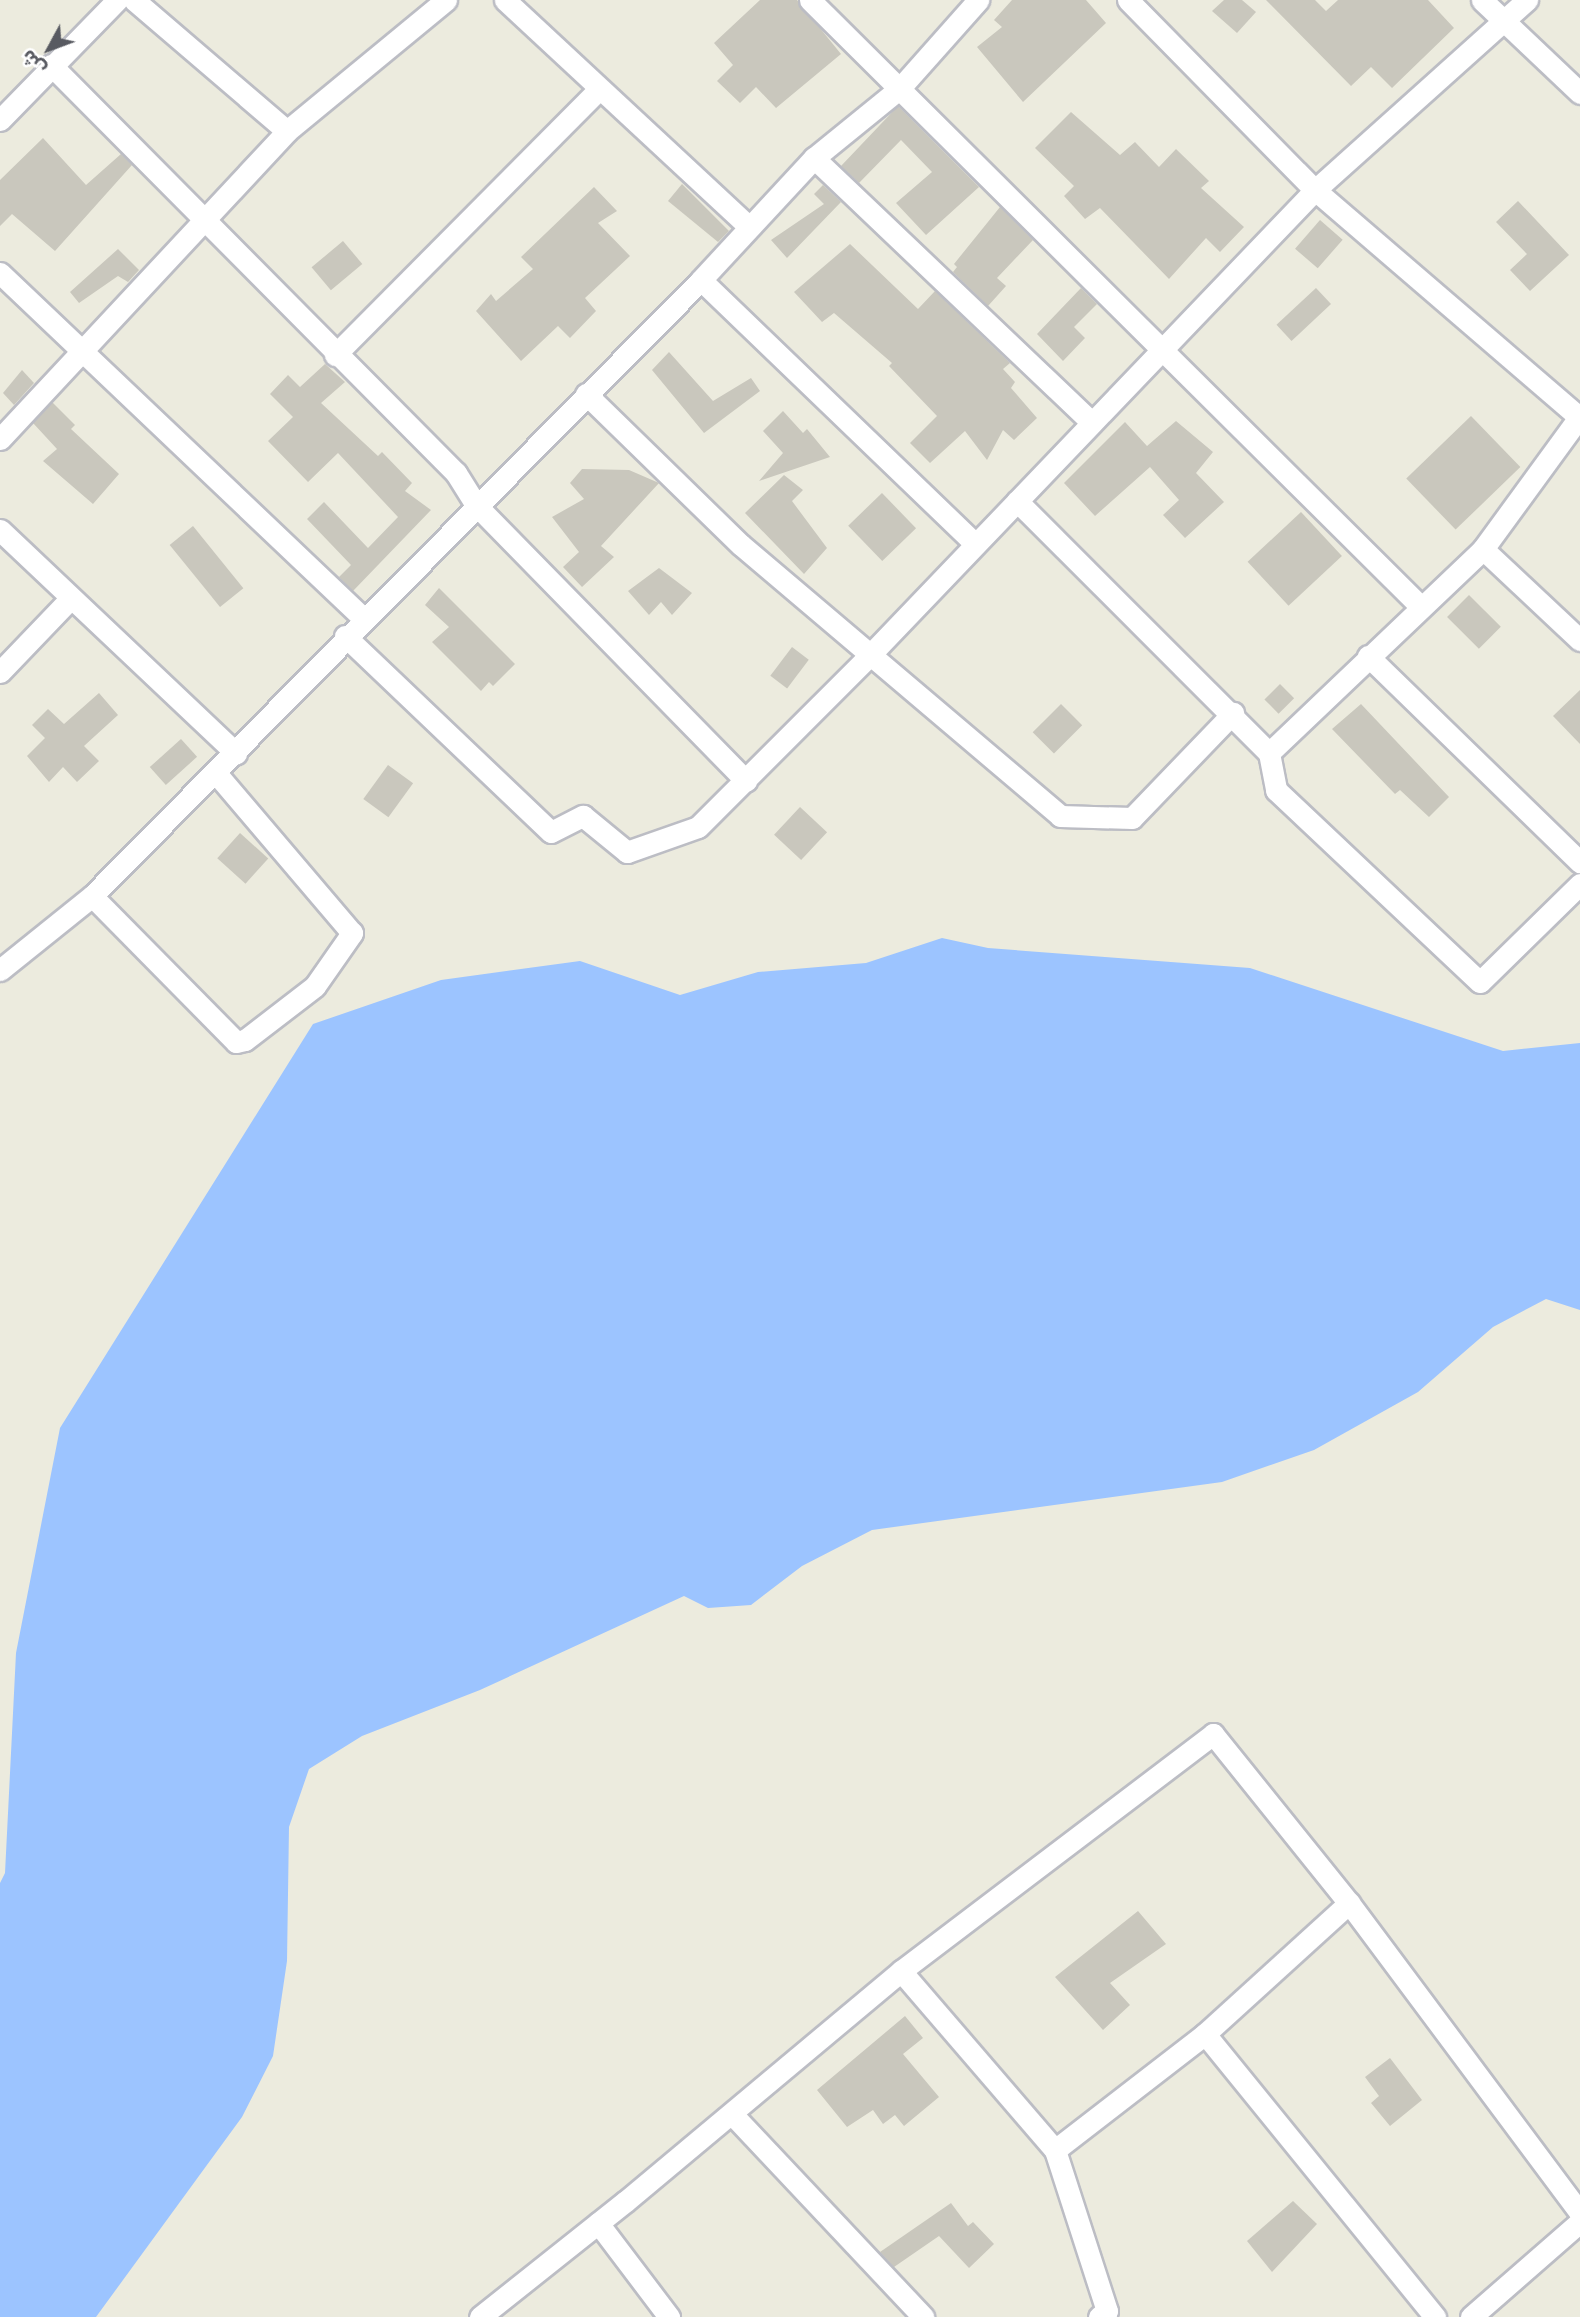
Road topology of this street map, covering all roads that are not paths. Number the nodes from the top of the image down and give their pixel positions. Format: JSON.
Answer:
{"nodes":[{"id":1,"x":117,"y":0,"type":"edge"},
{"id":2,"x":134,"y":0,"type":"edge"},
{"id":3,"x":446,"y":0,"type":"edge"},
{"id":4,"x":505,"y":0,"type":"edge"},
{"id":5,"x":810,"y":0,"type":"edge"},
{"id":6,"x":978,"y":0,"type":"edge"},
{"id":7,"x":1128,"y":0,"type":"edge"},
{"id":8,"x":1482,"y":0,"type":"edge"},
{"id":9,"x":1527,"y":0,"type":"edge"},
{"id":10,"x":1505,"y":23,"type":"junction"},
{"id":11,"x":51,"y":65,"type":"junction"},
{"id":12,"x":900,"y":88,"type":"junction"},
{"id":13,"x":598,"y":90,"type":"junction"},
{"id":14,"x":1580,"y":93,"type":"edge"},
{"id":15,"x":0,"y":120,"type":"edge"},
{"id":16,"x":287,"y":131,"type":"junction"},
{"id":17,"x":814,"y":158,"type":"junction"},
{"id":18,"x":1315,"y":190,"type":"junction"},
{"id":19,"x":204,"y":219,"type":"junction"},
{"id":20,"x":748,"y":226,"type":"junction"},
{"id":21,"x":0,"y":273,"type":"edge"},
{"id":22,"x":701,"y":280,"type":"junction"},
{"id":23,"x":82,"y":347,"type":"junction"},
{"id":24,"x":1161,"y":348,"type":"junction"},
{"id":25,"x":335,"y":355,"type":"junction"},
{"id":26,"x":586,"y":394,"type":"junction"},
{"id":27,"x":1580,"y":417,"type":"edge"},
{"id":28,"x":1091,"y":422,"type":"junction"},
{"id":29,"x":0,"y":439,"type":"edge"},
{"id":30,"x":1017,"y":501,"type":"junction"},
{"id":31,"x":475,"y":505,"type":"junction"},
{"id":32,"x":0,"y":530,"type":"edge"},
{"id":33,"x":975,"y":544,"type":"junction"},
{"id":34,"x":1483,"y":549,"type":"junction"},
{"id":35,"x":69,"y":600,"type":"junction"},
{"id":36,"x":1421,"y":607,"type":"junction"},
{"id":37,"x":363,"y":618,"type":"junction"},
{"id":38,"x":345,"y":636,"type":"junction"},
{"id":39,"x":1580,"y":640,"type":"edge"},
{"id":40,"x":869,"y":656,"type":"junction"},
{"id":41,"x":1368,"y":656,"type":"junction"},
{"id":42,"x":0,"y":672,"type":"edge"},
{"id":43,"x":1233,"y":713,"type":"junction"},
{"id":44,"x":236,"y":753,"type":"junction"},
{"id":45,"x":1269,"y":753,"type":"junction"},
{"id":46,"x":215,"y":772,"type":"junction"},
{"id":47,"x":746,"y":781,"type":"junction"},
{"id":48,"x":1580,"y":862,"type":"edge"},
{"id":49,"x":1580,"y":884,"type":"edge"},
{"id":50,"x":92,"y":896,"type":"junction"},
{"id":51,"x":0,"y":970,"type":"edge"},
{"id":52,"x":1349,"y":1903,"type":"junction"},
{"id":53,"x":901,"y":1971,"type":"junction"},
{"id":54,"x":1205,"y":2034,"type":"junction"},
{"id":55,"x":732,"y":2114,"type":"junction"},
{"id":56,"x":1055,"y":2150,"type":"junction"},
{"id":57,"x":1580,"y":2213,"type":"edge"},
{"id":58,"x":1580,"y":2222,"type":"edge"},
{"id":59,"x":598,"y":2224,"type":"junction"},
{"id":60,"x":480,"y":2317,"type":"edge"},
{"id":61,"x":669,"y":2317,"type":"edge"},
{"id":62,"x":923,"y":2317,"type":"edge"},
{"id":63,"x":1099,"y":2317,"type":"edge"},
{"id":64,"x":1435,"y":2317,"type":"edge"},
{"id":65,"x":1471,"y":2317,"type":"edge"}],
"edges":[{"from":1,"to":11,"type":"street"},
{"from":2,"to":16,"type":"street"},
{"from":3,"to":16,"type":"street"},
{"from":4,"to":13,"type":"street"},
{"from":5,"to":12,"type":"street"},
{"from":6,"to":12,"type":"street"},
{"from":7,"to":18,"type":"street"},
{"from":8,"to":10,"type":"street"},
{"from":9,"to":10,"type":"street"},
{"from":10,"to":14,"type":"street"},
{"from":10,"to":18,"type":"street"},
{"from":11,"to":15,"type":"street"},
{"from":11,"to":19,"type":"street"},
{"from":12,"to":17,"type":"street"},
{"from":12,"to":24,"type":"street"},
{"from":13,"to":20,"type":"street"},
{"from":13,"to":25,"type":"street"},
{"from":16,"to":19,"type":"street"},
{"from":17,"to":20,"type":"street"},
{"from":17,"to":28,"type":"street"},
{"from":18,"to":24,"type":"street"},
{"from":18,"to":27,"type":"street"},
{"from":19,"to":23,"type":"street"},
{"from":19,"to":25,"type":"street"},
{"from":20,"to":22,"type":"street"},
{"from":21,"to":23,"type":"street"},
{"from":22,"to":26,"type":"street"},
{"from":22,"to":33,"type":"street"},
{"from":23,"to":29,"type":"street"},
{"from":23,"to":37,"type":"street"},
{"from":24,"to":28,"type":"street"},
{"from":24,"to":36,"type":"street"},
{"from":25,"to":31,"type":"street"},
{"from":26,"to":31,"type":"street"},
{"from":26,"to":40,"type":"street"},
{"from":27,"to":34,"type":"street"},
{"from":28,"to":30,"type":"street"},
{"from":30,"to":33,"type":"street"},
{"from":30,"to":43,"type":"street"},
{"from":31,"to":37,"type":"street"},
{"from":31,"to":47,"type":"street"},
{"from":32,"to":35,"type":"street"},
{"from":33,"to":40,"type":"street"},
{"from":34,"to":36,"type":"street"},
{"from":34,"to":39,"type":"street"},
{"from":35,"to":42,"type":"street"},
{"from":35,"to":44,"type":"street"},
{"from":36,"to":41,"type":"street"},
{"from":37,"to":38,"type":"street"},
{"from":38,"to":44,"type":"street"},
{"from":38,"to":47,"type":"street"},
{"from":40,"to":43,"type":"street"},
{"from":40,"to":47,"type":"street"},
{"from":41,"to":45,"type":"street"},
{"from":41,"to":48,"type":"street"},
{"from":43,"to":45,"type":"street"},
{"from":44,"to":46,"type":"street"},
{"from":45,"to":49,"type":"street"},
{"from":46,"to":50,"type":"street"},
{"from":46,"to":50,"type":"street"},
{"from":50,"to":51,"type":"street"},
{"from":52,"to":53,"type":"street"},
{"from":52,"to":54,"type":"street"},
{"from":52,"to":57,"type":"street"},
{"from":53,"to":55,"type":"street"},
{"from":53,"to":56,"type":"street"},
{"from":54,"to":56,"type":"street"},
{"from":54,"to":64,"type":"street"},
{"from":55,"to":59,"type":"street"},
{"from":55,"to":62,"type":"street"},
{"from":56,"to":63,"type":"street"},
{"from":58,"to":65,"type":"street"},
{"from":59,"to":60,"type":"street"},
{"from":59,"to":61,"type":"street"}]}
